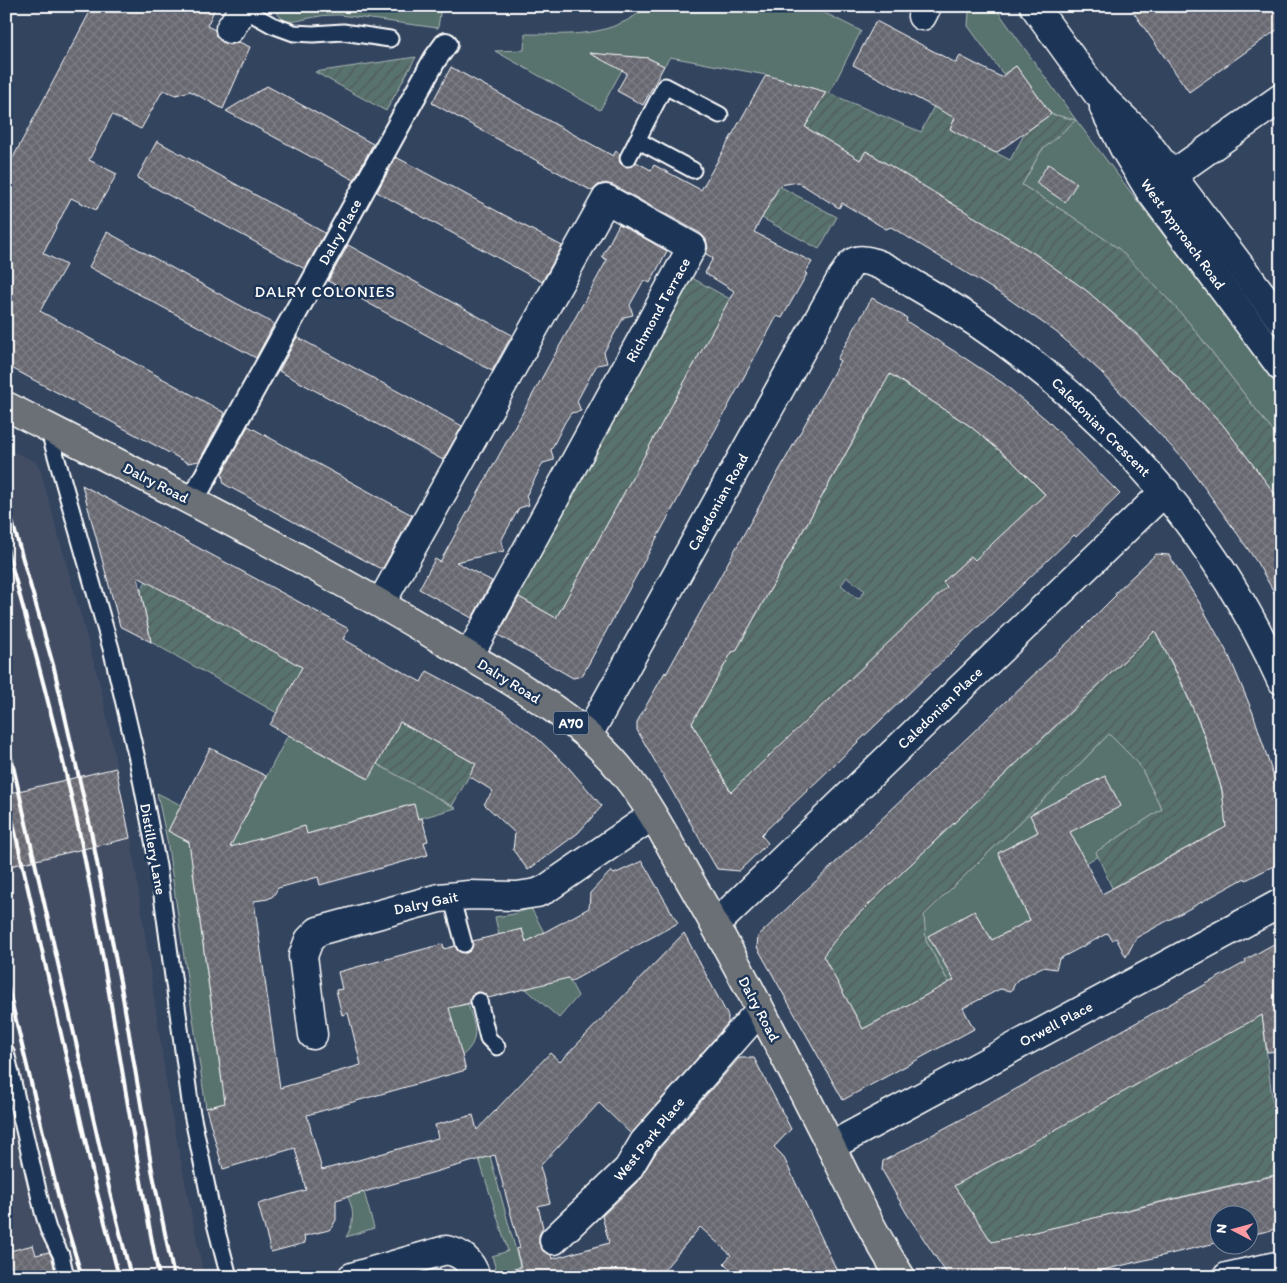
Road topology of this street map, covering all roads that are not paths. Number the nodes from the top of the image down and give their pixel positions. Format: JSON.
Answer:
{"nodes":[{"id":1,"x":1034,"y":6,"type":"edge"},
{"id":2,"x":239,"y":15,"type":"edge"},
{"id":3,"x":390,"y":39,"type":"dead end"},
{"id":4,"x":446,"y":44,"type":"dead end"},
{"id":5,"x":1097,"y":93,"type":"junction"},
{"id":6,"x":1281,"y":98,"type":"edge"},
{"id":7,"x":720,"y":115,"type":"dead end"},
{"id":8,"x":637,"y":140,"type":"junction"},
{"id":9,"x":628,"y":158,"type":"dead end"},
{"id":10,"x":693,"y":170,"type":"dead end"},
{"id":11,"x":1172,"y":175,"type":"junction"},
{"id":12,"x":847,"y":269,"type":"joint"},
{"id":13,"x":1281,"y":320,"type":"edge"},
{"id":14,"x":1281,"y":367,"type":"edge"},
{"id":15,"x":6,"y":406,"type":"edge"},
{"id":16,"x":48,"y":428,"type":"junction"},
{"id":17,"x":1165,"y":491,"type":"junction"},
{"id":18,"x":192,"y":501,"type":"junction"},
{"id":19,"x":381,"y":604,"type":"junction"},
{"id":20,"x":469,"y":656,"type":"junction"},
{"id":21,"x":1281,"y":680,"type":"edge"},
{"id":22,"x":588,"y":736,"type":"junction"},
{"id":23,"x":652,"y":816,"type":"junction"},
{"id":24,"x":451,"y":896,"type":"junction"},
{"id":25,"x":1281,"y":903,"type":"edge"},
{"id":26,"x":715,"y":924,"type":"junction"},
{"id":27,"x":464,"y":944,"type":"dead end"},
{"id":28,"x":478,"y":1001,"type":"dead end"},
{"id":29,"x":760,"y":1010,"type":"junction"},
{"id":30,"x":313,"y":1035,"type":"dead end"},
{"id":31,"x":497,"y":1047,"type":"dead end"},
{"id":32,"x":6,"y":1052,"type":"edge"},
{"id":33,"x":831,"y":1146,"type":"junction"},
{"id":34,"x":554,"y":1240,"type":"dead end"},
{"id":35,"x":1281,"y":1265,"type":"edge"},
{"id":36,"x":66,"y":1277,"type":"edge"},
{"id":37,"x":228,"y":1277,"type":"edge"},
{"id":38,"x":352,"y":1277,"type":"edge"},
{"id":39,"x":476,"y":1277,"type":"edge"},
{"id":40,"x":901,"y":1277,"type":"edge"},
{"id":41,"x":1227,"y":1277,"type":"edge"}],
"edges":[{"from":1,"to":5,"type":"street","name":"West Approach Road"},
{"from":2,"to":3,"type":"lane"},
{"from":4,"to":18,"type":"street","name":"Dalry Place"},
{"from":5,"to":11,"type":"street","name":"West Approach Road"},
{"from":5,"to":14,"type":"street","name":"West Approach Road"},
{"from":6,"to":11,"type":"street"},
{"from":7,"to":8,"type":"lane"},
{"from":8,"to":9,"type":"lane"},
{"from":8,"to":10,"type":"lane"},
{"from":11,"to":13,"type":"street","name":"West Approach Road"},
{"from":12,"to":17,"type":"street","name":"Caledonian Crescent"},
{"from":12,"to":22,"type":"street","name":"Caledonian Road"},
{"from":15,"to":16,"type":"main road","name":"Dalry Road","number":"A70"},
{"from":16,"to":18,"type":"main road","name":"Dalry Road","number":"A70"},
{"from":16,"to":37,"type":"lane","name":"Distillery Lane"},
{"from":17,"to":21,"type":"street","name":"Caledonian Crescent"},
{"from":17,"to":26,"type":"street","name":"Caledonian Place"},
{"from":18,"to":19,"type":"main road","name":"Dalry Road","number":"A70"},
{"from":19,"to":20,"type":"main road","name":"Dalry Road","number":"A70"},
{"from":19,"to":20,"type":"street","name":"Richmond Terrace"},
{"from":20,"to":22,"type":"main road","name":"Dalry Road","number":"A70"},
{"from":22,"to":23,"type":"main road","name":"Dalry Road","number":"A70"},
{"from":23,"to":24,"type":"street","name":"Dalry Gait"},
{"from":23,"to":26,"type":"main road","name":"Dalry Road","number":"A70"},
{"from":24,"to":27,"type":"lane"},
{"from":24,"to":30,"type":"street","name":"Dalry Gait"},
{"from":25,"to":33,"type":"street","name":"Orwell Place"},
{"from":26,"to":29,"type":"main road","name":"Dalry Road","number":"A70"},
{"from":28,"to":31,"type":"lane"},
{"from":29,"to":33,"type":"main road","name":"Dalry Road","number":"A70"},
{"from":29,"to":34,"type":"street","name":"West Park Place"},
{"from":32,"to":36,"type":"lane"},
{"from":33,"to":40,"type":"main road","name":"Dalry Road","number":"A70"},
{"from":35,"to":41,"type":"street"},
{"from":38,"to":39,"type":"street"}]}
